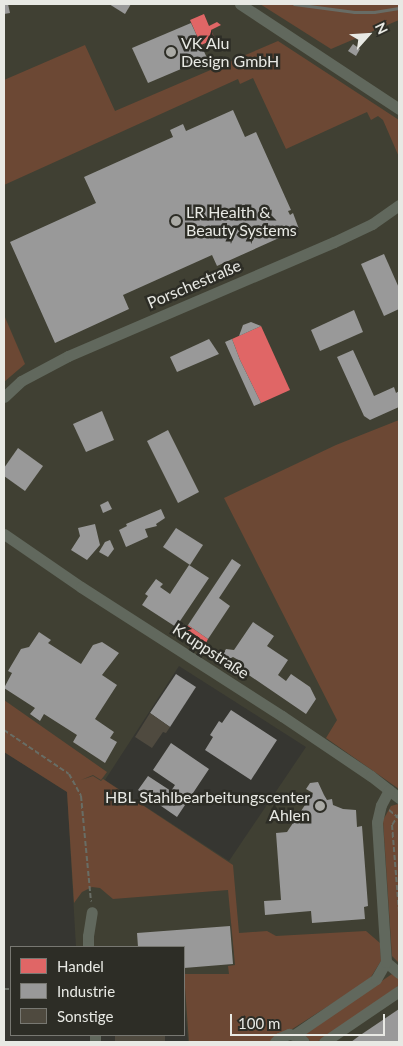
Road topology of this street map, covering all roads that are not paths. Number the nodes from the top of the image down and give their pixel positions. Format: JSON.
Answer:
{"nodes":[{"id":1,"x":240,"y":4,"type":"edge"},
{"id":2,"x":399,"y":109,"type":"edge"},
{"id":3,"x":399,"y":205,"type":"edge"},
{"id":4,"x":4,"y":397,"type":"edge"},
{"id":5,"x":4,"y":534,"type":"edge"},
{"id":6,"x":390,"y":790,"type":"junction"},
{"id":7,"x":399,"y":798,"type":"edge"},
{"id":8,"x":92,"y":912,"type":"road end"},
{"id":9,"x":88,"y":946,"type":"edge"},
{"id":10,"x":386,"y":962,"type":"junction"},
{"id":11,"x":399,"y":973,"type":"edge"},
{"id":12,"x":399,"y":990,"type":"edge"},
{"id":13,"x":294,"y":1035,"type":"junction"},
{"id":14,"x":275,"y":1042,"type":"edge"},
{"id":15,"x":304,"y":1042,"type":"edge"},
{"id":16,"x":324,"y":1042,"type":"edge"}],
"edges":[{"from":1,"to":2,"type":"street"},
{"from":3,"to":4,"type":"street","name":"Porschestraße"},
{"from":5,"to":6,"type":"street","name":"Kruppstraße"},
{"from":6,"to":7,"type":"street","name":"Kruppstraße"},
{"from":6,"to":10,"type":"street"},
{"from":8,"to":9,"type":"street"},
{"from":10,"to":11,"type":"street"},
{"from":10,"to":13,"type":"street"},
{"from":12,"to":16,"type":"street"},
{"from":13,"to":14,"type":"street"},
{"from":13,"to":15,"type":"street"}]}
